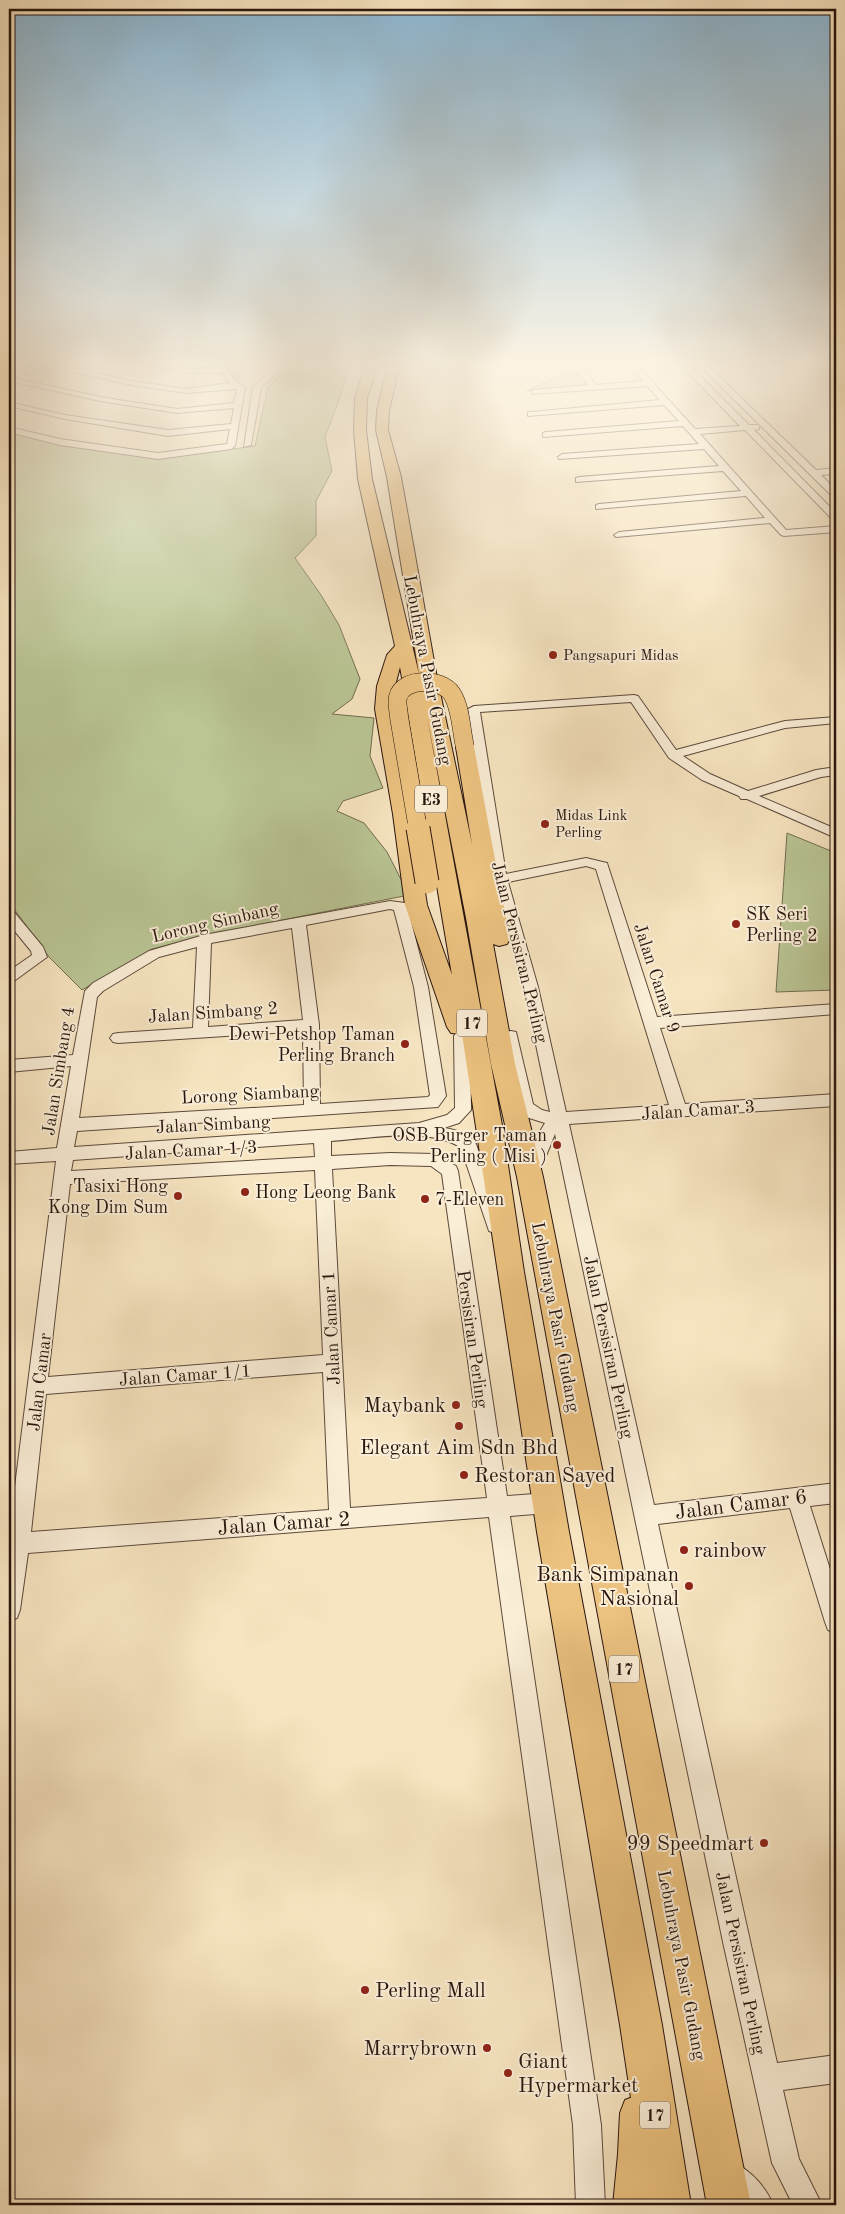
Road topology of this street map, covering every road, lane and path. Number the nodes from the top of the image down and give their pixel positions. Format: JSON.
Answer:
{"nodes":[{"id":1,"x":364,"y":466,"type":"edge"},
{"id":2,"x":391,"y":466,"type":"edge"},
{"id":3,"x":786,"y":466,"type":"edge"},
{"id":4,"x":807,"y":466,"type":"edge"},
{"id":5,"x":726,"y":468,"type":"joint"},
{"id":6,"x":836,"y":471,"type":"edge"},
{"id":7,"x":816,"y":475,"type":"junction"},
{"id":8,"x":836,"y":476,"type":"edge"},
{"id":9,"x":579,"y":480,"type":"dead end"},
{"id":10,"x":748,"y":493,"type":"junction"},
{"id":11,"x":836,"y":495,"type":"edge"},
{"id":12,"x":599,"y":507,"type":"dead end"},
{"id":13,"x":836,"y":518,"type":"edge"},
{"id":14,"x":772,"y":520,"type":"junction"},
{"id":15,"x":836,"y":529,"type":"edge"},
{"id":16,"x":619,"y":535,"type":"dead end"},
{"id":17,"x":405,"y":647,"type":"junction"},
{"id":18,"x":836,"y":720,"type":"edge"},
{"id":19,"x":691,"y":751,"type":"junction"},
{"id":20,"x":673,"y":755,"type":"junction"},
{"id":21,"x":836,"y":771,"type":"edge"},
{"id":22,"x":714,"y":780,"type":"junction"},
{"id":23,"x":745,"y":796,"type":"junction"},
{"id":24,"x":836,"y":834,"type":"edge"},
{"id":25,"x":500,"y":879,"type":"junction"},
{"id":26,"x":9,"y":915,"type":"edge"},
{"id":27,"x":477,"y":918,"type":"joint"},
{"id":28,"x":454,"y":920,"type":"joint"},
{"id":29,"x":299,"y":923,"type":"junction"},
{"id":30,"x":204,"y":940,"type":"junction"},
{"id":31,"x":9,"y":978,"type":"edge"},
{"id":32,"x":448,"y":991,"type":"junction"},
{"id":33,"x":90,"y":995,"type":"joint"},
{"id":34,"x":836,"y":1009,"type":"edge"},
{"id":35,"x":652,"y":1023,"type":"junction"},
{"id":36,"x":311,"y":1025,"type":"junction"},
{"id":37,"x":200,"y":1033,"type":"junction"},
{"id":38,"x":462,"y":1036,"type":"junction"},
{"id":39,"x":511,"y":1036,"type":"junction"},
{"id":40,"x":118,"y":1038,"type":"dead end"},
{"id":41,"x":80,"y":1060,"type":"junction"},
{"id":42,"x":504,"y":1064,"type":"junction"},
{"id":43,"x":9,"y":1066,"type":"edge"},
{"id":44,"x":836,"y":1100,"type":"edge"},
{"id":45,"x":312,"y":1110,"type":"junction"},
{"id":46,"x":679,"y":1111,"type":"junction"},
{"id":47,"x":560,"y":1119,"type":"junction"},
{"id":48,"x":70,"y":1125,"type":"junction"},
{"id":49,"x":489,"y":1125,"type":"junction"},
{"id":50,"x":419,"y":1129,"type":"junction"},
{"id":51,"x":345,"y":1135,"type":"junction"},
{"id":52,"x":322,"y":1137,"type":"junction"},
{"id":53,"x":290,"y":1139,"type":"junction"},
{"id":54,"x":66,"y":1153,"type":"junction"},
{"id":55,"x":9,"y":1158,"type":"edge"},
{"id":56,"x":323,"y":1162,"type":"junction"},
{"id":57,"x":450,"y":1171,"type":"joint"},
{"id":58,"x":530,"y":1176,"type":"junction"},
{"id":59,"x":62,"y":1178,"type":"junction"},
{"id":60,"x":510,"y":1272,"type":"junction"},
{"id":61,"x":332,"y":1363,"type":"junction"},
{"id":62,"x":38,"y":1386,"type":"junction"},
{"id":63,"x":836,"y":1493,"type":"edge"},
{"id":64,"x":797,"y":1499,"type":"junction"},
{"id":65,"x":548,"y":1503,"type":"junction"},
{"id":66,"x":497,"y":1507,"type":"junction"},
{"id":67,"x":646,"y":1516,"type":"junction"},
{"id":68,"x":340,"y":1519,"type":"junction"},
{"id":69,"x":14,"y":1544,"type":"edge"},
{"id":70,"x":9,"y":1610,"type":"edge"},
{"id":71,"x":836,"y":1622,"type":"edge"},
{"id":72,"x":641,"y":2024,"type":"junction"},
{"id":73,"x":836,"y":2069,"type":"edge"},
{"id":74,"x":767,"y":2078,"type":"junction"},
{"id":75,"x":720,"y":2161,"type":"junction"},
{"id":76,"x":591,"y":2205,"type":"edge"},
{"id":77,"x":632,"y":2205,"type":"edge"},
{"id":78,"x":669,"y":2205,"type":"edge"},
{"id":79,"x":729,"y":2205,"type":"edge"},
{"id":80,"x":759,"y":2205,"type":"edge"},
{"id":81,"x":808,"y":2205,"type":"edge"}],
"edges":[{"from":1,"to":17,"type":"highway","name":"Lebuhraya Pasir Gudang","number":"E3"},
{"from":2,"to":27,"type":"highway","name":"Lebuhraya Pasir Gudang","number":"E3"},
{"from":3,"to":13,"type":"street"},
{"from":4,"to":7,"type":"street"},
{"from":5,"to":9,"type":"street"},
{"from":5,"to":10,"type":"street"},
{"from":6,"to":7,"type":"street"},
{"from":7,"to":8,"type":"street"},
{"from":7,"to":11,"type":"street"},
{"from":10,"to":12,"type":"street"},
{"from":10,"to":14,"type":"street"},
{"from":14,"to":15,"type":"street"},
{"from":14,"to":16,"type":"street"},
{"from":17,"to":28,"type":"highway","name":"Lebuhraya Pasir Gudang","number":"E3"},
{"from":17,"to":32,"type":"highway"},
{"from":18,"to":19,"type":"street"},
{"from":19,"to":20,"type":"street"},
{"from":19,"to":22,"type":"street"},
{"from":20,"to":22,"type":"street"},
{"from":20,"to":25,"type":"street","name":"Jalan Persisiran Perling"},
{"from":21,"to":23,"type":"street"},
{"from":22,"to":23,"type":"street"},
{"from":23,"to":24,"type":"street"},
{"from":25,"to":35,"type":"street","name":"Jalan Camar 9"},
{"from":25,"to":47,"type":"street","name":"Jalan Persisiran Perling"},
{"from":26,"to":31,"type":"street"},
{"from":27,"to":42,"type":"highway","name":"Lebuhraya Pasir Gudang","number":"17"},
{"from":28,"to":49,"type":"highway","name":"Lebuhraya Pasir Gudang","number":"17"},
{"from":29,"to":30,"type":"street","name":"Lorong Simbang"},
{"from":29,"to":36,"type":"street"},
{"from":29,"to":45,"type":"street","name":"Lorong Siambang"},
{"from":30,"to":33,"type":"street","name":"Lorong Simbang"},
{"from":30,"to":37,"type":"street"},
{"from":32,"to":38,"type":"highway"},
{"from":32,"to":39,"type":"highway","bridge":true},
{"from":33,"to":41,"type":"street","name":"Jalan Simbang 4"},
{"from":34,"to":35,"type":"street"},
{"from":35,"to":46,"type":"street","name":"Jalan Camar 9"},
{"from":36,"to":37,"type":"street","name":"Jalan Simbang 2"},
{"from":36,"to":45,"type":"street"},
{"from":37,"to":40,"type":"street","name":"Jalan Simbang 2"},
{"from":38,"to":49,"type":"highway"},
{"from":38,"to":50,"type":"street"},
{"from":39,"to":42,"type":"highway"},
{"from":39,"to":47,"type":"street","name":"Jalan Camar 3"},
{"from":41,"to":43,"type":"street"},
{"from":41,"to":48,"type":"street","name":"Jalan Simbang 4"},
{"from":42,"to":58,"type":"highway","name":"Lebuhraya Pasir Gudang","number":"17"},
{"from":44,"to":46,"type":"street","name":"Jalan Camar 3"},
{"from":45,"to":48,"type":"street","name":"Lorong Siambang"},
{"from":46,"to":47,"type":"street","name":"Jalan Camar 3"},
{"from":47,"to":58,"type":"street"},
{"from":47,"to":67,"type":"street","name":"Jalan Persisiran Perling"},
{"from":48,"to":54,"type":"street","name":"Jalan Simbang 4"},
{"from":49,"to":60,"type":"highway","name":"Lebuhraya Pasir Gudang","number":"17"},
{"from":50,"to":51,"type":"street","name":"Jalan Simbang"},
{"from":50,"to":60,"type":"street"},
{"from":51,"to":52,"type":"street","name":"Jalan Simbang"},
{"from":51,"to":56,"type":"street"},
{"from":52,"to":53,"type":"street","name":"Jalan Simbang"},
{"from":52,"to":56,"type":"street","name":"Jalan Camar 1"},
{"from":53,"to":54,"type":"street","name":"Jalan Simbang"},
{"from":53,"to":56,"type":"street"},
{"from":54,"to":55,"type":"street","name":"Jalan Simbang"},
{"from":54,"to":59,"type":"street","name":"Jalan Camar"},
{"from":56,"to":57,"type":"street","name":"Jalan Camar 1/3"},
{"from":56,"to":59,"type":"street","name":"Jalan Camar 1/3"},
{"from":56,"to":61,"type":"street","name":"Jalan Camar 1"},
{"from":57,"to":66,"type":"street","name":"Persisiran Perling"},
{"from":58,"to":75,"type":"highway","name":"Lebuhraya Pasir Gudang","number":"17"},
{"from":59,"to":62,"type":"street","name":"Jalan Camar"},
{"from":60,"to":65,"type":"highway","name":"Lebuhraya Pasir Gudang","number":"17"},
{"from":61,"to":62,"type":"street","name":"Jalan Camar 1/1"},
{"from":61,"to":68,"type":"street","name":"Jalan Camar 1"},
{"from":62,"to":69,"type":"street","name":"Jalan Camar"},
{"from":63,"to":64,"type":"street","name":"Jalan Camar 6"},
{"from":64,"to":67,"type":"street","name":"Jalan Camar 6"},
{"from":64,"to":71,"type":"street"},
{"from":65,"to":66,"type":"street","name":"Jalan Camar 2"},
{"from":65,"to":72,"type":"highway","name":"Lebuhraya Pasir Gudang","number":"17"},
{"from":66,"to":68,"type":"street","name":"Jalan Camar 2"},
{"from":66,"to":76,"type":"street","name":"Persisiran Perling"},
{"from":67,"to":74,"type":"street","name":"Jalan Persisiran Perling"},
{"from":68,"to":69,"type":"street","name":"Jalan Camar 2"},
{"from":69,"to":70,"type":"street","name":"Jalan Camar"},
{"from":72,"to":77,"type":"main road"},
{"from":72,"to":78,"type":"highway","name":"Lebuhraya Pasir Gudang","number":"17"},
{"from":73,"to":74,"type":"street"},
{"from":74,"to":81,"type":"street","name":"Jalan Persisiran Perling"},
{"from":75,"to":79,"type":"highway","name":"Lebuhraya Pasir Gudang","number":"17"},
{"from":75,"to":80,"type":"street"}]}
